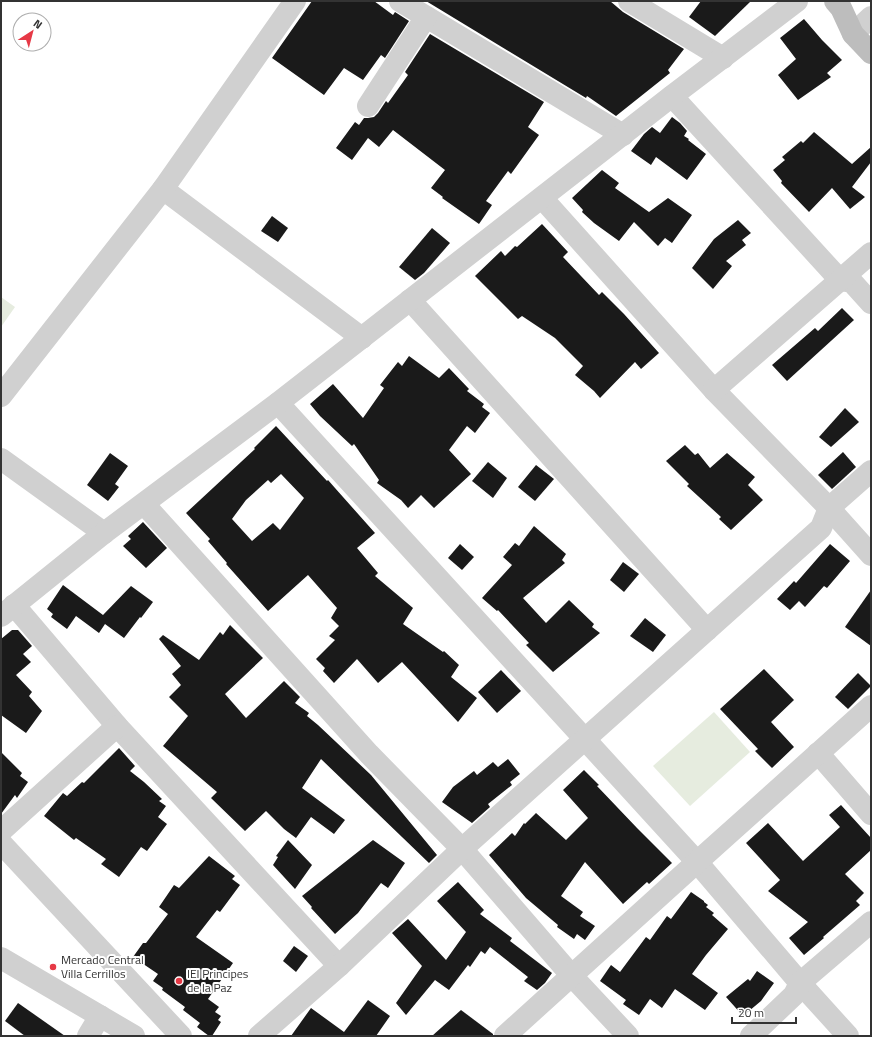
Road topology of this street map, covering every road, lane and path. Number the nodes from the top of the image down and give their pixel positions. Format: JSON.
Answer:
{"nodes":[{"id":1,"x":295,"y":1,"type":"edge"},
{"id":2,"x":400,"y":1,"type":"edge"},
{"id":3,"x":630,"y":1,"type":"edge"},
{"id":4,"x":797,"y":1,"type":"edge"},
{"id":5,"x":842,"y":3,"type":"edge"},
{"id":6,"x":871,"y":16,"type":"edge"},
{"id":7,"x":426,"y":17,"type":"junction"},
{"id":8,"x":853,"y":34,"type":"junction"},
{"id":9,"x":871,"y":53,"type":"edge"},
{"id":10,"x":723,"y":58,"type":"junction"},
{"id":11,"x":672,"y":96,"type":"junction"},
{"id":12,"x":368,"y":106,"type":"dead end"},
{"id":13,"x":623,"y":135,"type":"junction"},
{"id":14,"x":163,"y":189,"type":"junction"},
{"id":15,"x":542,"y":198,"type":"junction"},
{"id":16,"x":871,"y":253,"type":"edge"},
{"id":17,"x":840,"y":280,"type":"junction"},
{"id":18,"x":410,"y":300,"type":"junction"},
{"id":19,"x":871,"y":303,"type":"edge"},
{"id":20,"x":362,"y":338,"type":"junction"},
{"id":21,"x":714,"y":390,"type":"junction"},
{"id":22,"x":1,"y":396,"type":"edge"},
{"id":23,"x":278,"y":403,"type":"junction"},
{"id":24,"x":1,"y":459,"type":"edge"},
{"id":25,"x":871,"y":470,"type":"edge"},
{"id":26,"x":144,"y":504,"type":"junction"},
{"id":27,"x":829,"y":508,"type":"junction"},
{"id":28,"x":104,"y":533,"type":"junction"},
{"id":29,"x":871,"y":555,"type":"edge"},
{"id":30,"x":8,"y":610,"type":"edge"},
{"id":31,"x":707,"y":630,"type":"junction"},
{"id":32,"x":871,"y":706,"type":"edge"},
{"id":33,"x":117,"y":726,"type":"junction"},
{"id":34,"x":585,"y":740,"type":"junction"},
{"id":35,"x":818,"y":754,"type":"junction"},
{"id":36,"x":871,"y":814,"type":"edge"},
{"id":37,"x":1,"y":831,"type":"edge"},
{"id":38,"x":1,"y":843,"type":"edge"},
{"id":39,"x":462,"y":850,"type":"junction"},
{"id":40,"x":697,"y":862,"type":"junction"},
{"id":41,"x":871,"y":922,"type":"edge"},
{"id":42,"x":1,"y":958,"type":"edge"},
{"id":43,"x":339,"y":966,"type":"junction"},
{"id":44,"x":571,"y":975,"type":"junction"},
{"id":45,"x":800,"y":983,"type":"junction"},
{"id":46,"x":100,"y":1016,"type":"junction"},
{"id":47,"x":88,"y":1036,"type":"edge"},
{"id":48,"x":134,"y":1036,"type":"edge"},
{"id":49,"x":181,"y":1036,"type":"edge"},
{"id":50,"x":259,"y":1036,"type":"edge"},
{"id":51,"x":505,"y":1036,"type":"edge"},
{"id":52,"x":628,"y":1036,"type":"edge"},
{"id":53,"x":751,"y":1036,"type":"edge"},
{"id":54,"x":848,"y":1036,"type":"edge"}],
"edges":[{"from":1,"to":14,"type":"street"},
{"from":2,"to":7,"type":"street"},
{"from":3,"to":10,"type":"street"},
{"from":4,"to":10,"type":"street"},
{"from":5,"to":8,"type":"street"},
{"from":6,"to":8,"type":"street"},
{"from":7,"to":12,"type":"street"},
{"from":7,"to":13,"type":"street"},
{"from":8,"to":9,"type":"street"},
{"from":10,"to":11,"type":"street"},
{"from":11,"to":13,"type":"street"},
{"from":11,"to":17,"type":"street"},
{"from":13,"to":15,"type":"street"},
{"from":14,"to":20,"type":"street"},
{"from":14,"to":22,"type":"street"},
{"from":15,"to":18,"type":"street"},
{"from":15,"to":21,"type":"street"},
{"from":16,"to":17,"type":"street"},
{"from":17,"to":19,"type":"street"},
{"from":17,"to":21,"type":"street"},
{"from":18,"to":20,"type":"street"},
{"from":18,"to":31,"type":"street"},
{"from":20,"to":23,"type":"street"},
{"from":21,"to":27,"type":"street"},
{"from":23,"to":26,"type":"street"},
{"from":23,"to":34,"type":"street"},
{"from":24,"to":28,"type":"street"},
{"from":25,"to":27,"type":"street"},
{"from":26,"to":28,"type":"street"},
{"from":26,"to":39,"type":"street"},
{"from":27,"to":29,"type":"street"},
{"from":27,"to":31,"type":"street"},
{"from":28,"to":30,"type":"street"},
{"from":30,"to":33,"type":"street"},
{"from":31,"to":34,"type":"street"},
{"from":32,"to":35,"type":"street"},
{"from":33,"to":37,"type":"street"},
{"from":33,"to":43,"type":"street"},
{"from":34,"to":39,"type":"street"},
{"from":34,"to":40,"type":"street"},
{"from":35,"to":36,"type":"street"},
{"from":35,"to":40,"type":"street"},
{"from":38,"to":49,"type":"street"},
{"from":39,"to":43,"type":"street"},
{"from":39,"to":44,"type":"street"},
{"from":40,"to":44,"type":"street"},
{"from":40,"to":45,"type":"street"},
{"from":41,"to":45,"type":"street"},
{"from":42,"to":46,"type":"street"},
{"from":43,"to":50,"type":"street"},
{"from":44,"to":51,"type":"street"},
{"from":44,"to":52,"type":"street"},
{"from":45,"to":53,"type":"street"},
{"from":45,"to":54,"type":"street"},
{"from":46,"to":47,"type":"street"},
{"from":46,"to":48,"type":"street"}]}
